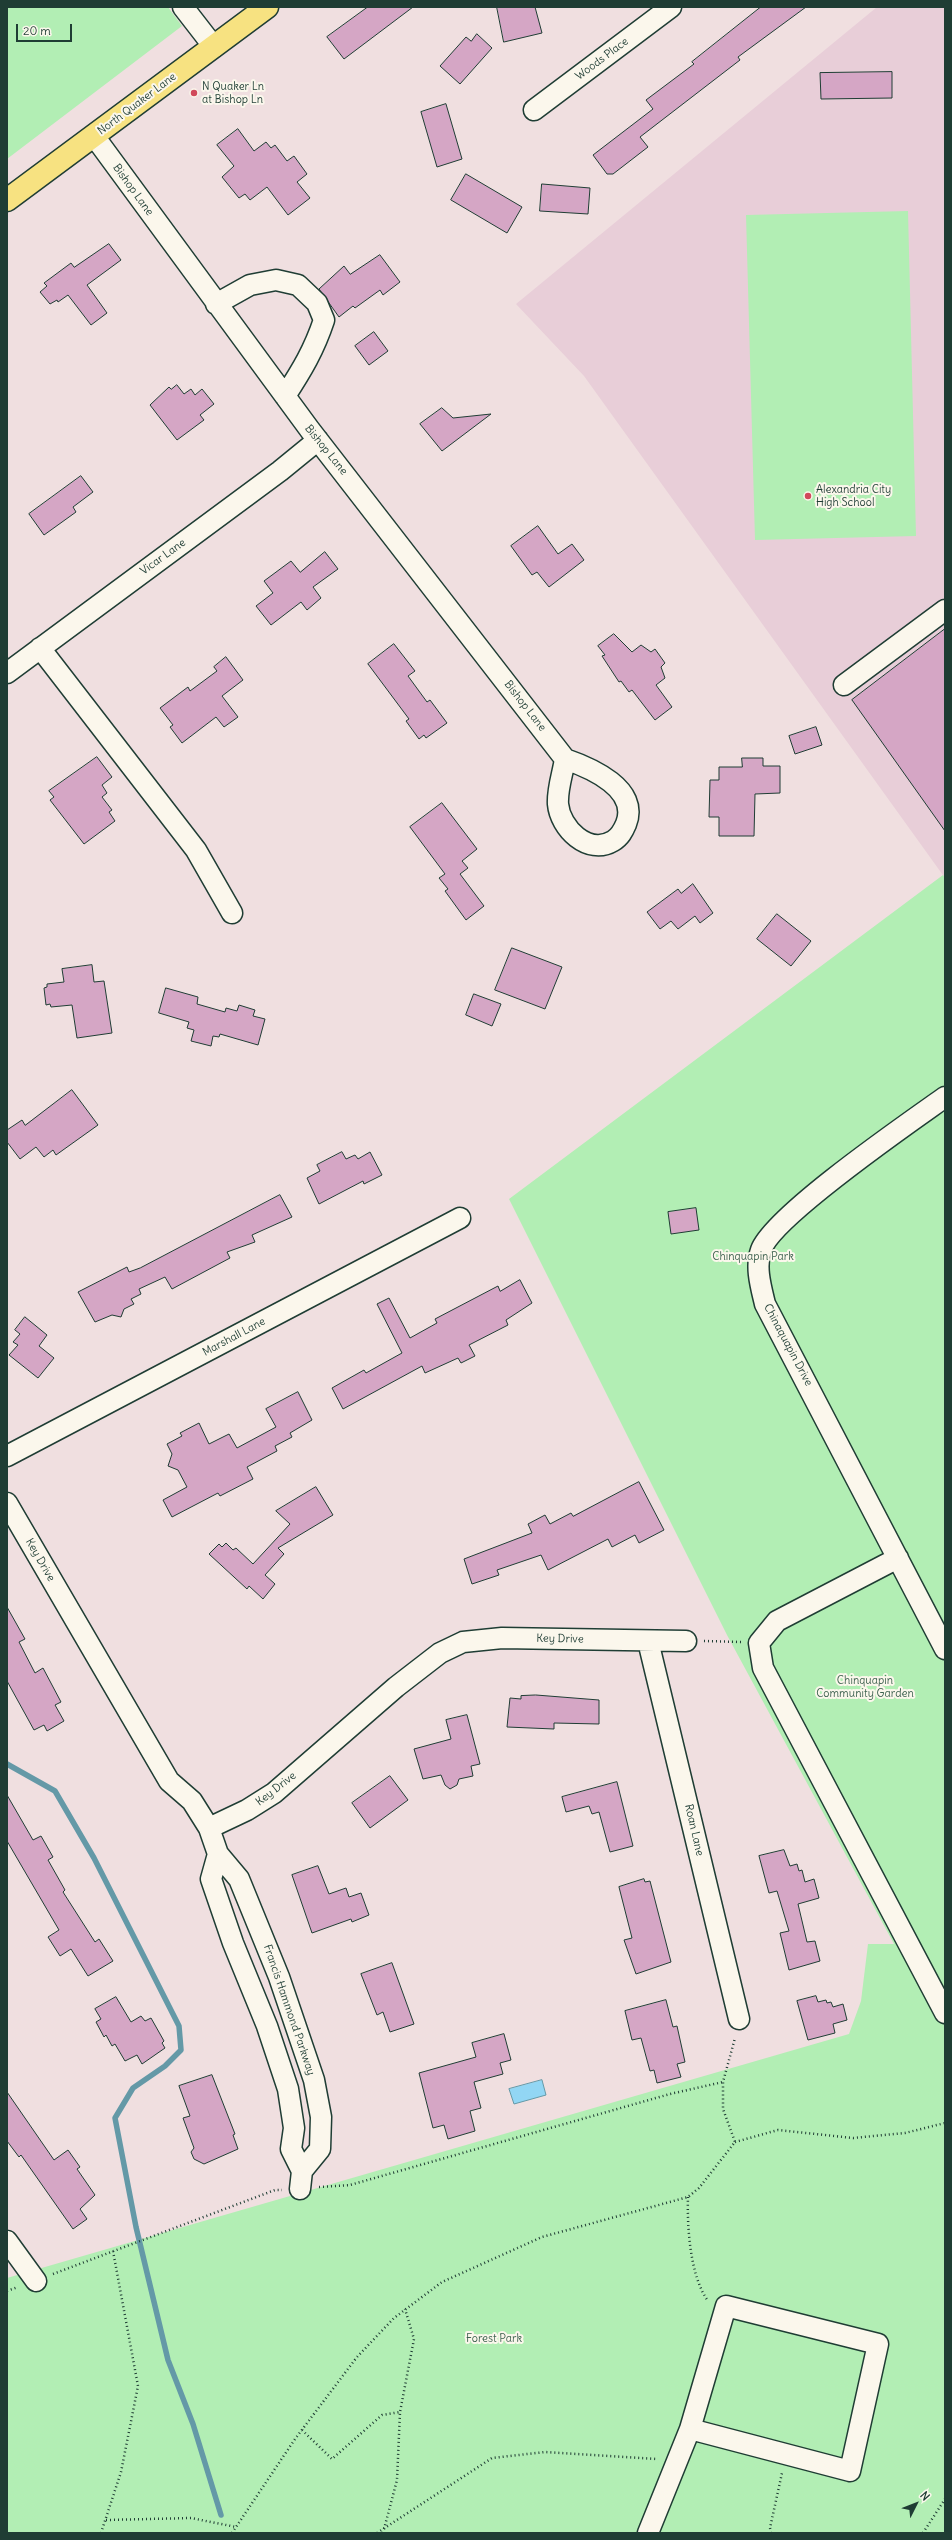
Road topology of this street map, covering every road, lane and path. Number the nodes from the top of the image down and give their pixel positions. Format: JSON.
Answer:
{"nodes":[{"id":1,"x":183,"y":7,"type":"edge"},
{"id":2,"x":267,"y":7,"type":"edge"},
{"id":3,"x":671,"y":7,"type":"edge"},
{"id":4,"x":214,"y":47,"type":"junction"},
{"id":5,"x":534,"y":110,"type":"dead end"},
{"id":6,"x":94,"y":136,"type":"junction"},
{"id":7,"x":7,"y":200,"type":"edge"},
{"id":8,"x":216,"y":304,"type":"junction"},
{"id":9,"x":285,"y":396,"type":"junction"},
{"id":10,"x":318,"y":440,"type":"junction"},
{"id":11,"x":945,"y":610,"type":"edge"},
{"id":12,"x":40,"y":648,"type":"junction"},
{"id":13,"x":7,"y":673,"type":"edge"},
{"id":14,"x":844,"y":685,"type":"dead end"},
{"id":15,"x":565,"y":759,"type":"dead end"},
{"id":16,"x":232,"y":913,"type":"dead end"},
{"id":17,"x":945,"y":1096,"type":"edge"},
{"id":18,"x":460,"y":1218,"type":"dead end"},
{"id":19,"x":7,"y":1456,"type":"edge"},
{"id":20,"x":7,"y":1503,"type":"edge"},
{"id":21,"x":898,"y":1558,"type":"junction"},
{"id":22,"x":648,"y":1641,"type":"junction"},
{"id":23,"x":686,"y":1641,"type":"joint"},
{"id":24,"x":760,"y":1643,"type":"junction"},
{"id":25,"x":945,"y":1649,"type":"edge"},
{"id":26,"x":209,"y":1828,"type":"junction"},
{"id":27,"x":218,"y":1854,"type":"junction"},
{"id":28,"x":945,"y":2013,"type":"edge"},
{"id":29,"x":739,"y":2019,"type":"joint"},
{"id":30,"x":724,"y":2082,"type":"junction"},
{"id":31,"x":945,"y":2123,"type":"edge"},
{"id":32,"x":735,"y":2142,"type":"junction"},
{"id":33,"x":301,"y":2180,"type":"junction"},
{"id":34,"x":688,"y":2197,"type":"junction"},
{"id":35,"x":7,"y":2241,"type":"edge"},
{"id":36,"x":113,"y":2251,"type":"junction"},
{"id":37,"x":36,"y":2281,"type":"junction"},
{"id":38,"x":7,"y":2291,"type":"edge"},
{"id":39,"x":405,"y":2309,"type":"junction"},
{"id":40,"x":724,"y":2313,"type":"junction"},
{"id":41,"x":400,"y":2412,"type":"junction"},
{"id":42,"x":690,"y":2429,"type":"junction"},
{"id":43,"x":302,"y":2430,"type":"junction"},
{"id":44,"x":786,"y":2455,"type":"junction"},
{"id":45,"x":678,"y":2460,"type":"junction"},
{"id":46,"x":945,"y":2499,"type":"edge"},
{"id":47,"x":106,"y":2520,"type":"junction"},
{"id":48,"x":236,"y":2527,"type":"junction"},
{"id":49,"x":383,"y":2529,"type":"junction"},
{"id":50,"x":101,"y":2533,"type":"edge"},
{"id":51,"x":232,"y":2533,"type":"edge"},
{"id":52,"x":377,"y":2533,"type":"edge"},
{"id":53,"x":383,"y":2533,"type":"edge"},
{"id":54,"x":648,"y":2533,"type":"edge"},
{"id":55,"x":772,"y":2533,"type":"edge"},
{"id":56,"x":923,"y":2533,"type":"edge"}],
"edges":[{"from":1,"to":4,"type":"street"},
{"from":2,"to":4,"type":"main road","name":"North Quaker Lane"},
{"from":3,"to":5,"type":"street","name":"Woods Place"},
{"from":4,"to":6,"type":"main road","name":"North Quaker Lane"},
{"from":6,"to":7,"type":"main road","name":"North Quaker Lane"},
{"from":6,"to":8,"type":"street","name":"Bishop Lane"},
{"from":8,"to":9,"type":"street","name":"Bishop Lane"},
{"from":8,"to":9,"type":"street"},
{"from":9,"to":10,"type":"street","name":"Bishop Lane"},
{"from":10,"to":12,"type":"street","name":"Vicar Lane"},
{"from":10,"to":15,"type":"street","name":"Bishop Lane"},
{"from":11,"to":14,"type":"street"},
{"from":12,"to":13,"type":"street","name":"Vicar Lane"},
{"from":12,"to":16,"type":"street"},
{"from":17,"to":21,"type":"street","name":"Chinaquapin Drive"},
{"from":18,"to":19,"type":"street","name":"Marshall Lane"},
{"from":20,"to":26,"type":"street","name":"Key Drive"},
{"from":21,"to":24,"type":"street"},
{"from":21,"to":25,"type":"street","name":"Chinaquapin Drive"},
{"from":22,"to":23,"type":"street","name":"Key Drive"},
{"from":22,"to":26,"type":"street","name":"Key Drive"},
{"from":22,"to":29,"type":"street","name":"Roan Lane"},
{"from":23,"to":24,"type":"path"},
{"from":24,"to":28,"type":"street"},
{"from":26,"to":27,"type":"street","name":"Francis Hammond Parkway"},
{"from":27,"to":33,"type":"street"},
{"from":27,"to":33,"type":"street","name":"Francis Hammond Parkway"},
{"from":29,"to":30,"type":"path"},
{"from":30,"to":32,"type":"path"},
{"from":30,"to":33,"type":"path"},
{"from":31,"to":32,"type":"path"},
{"from":32,"to":34,"type":"path"},
{"from":33,"to":36,"type":"path"},
{"from":34,"to":39,"type":"path"},
{"from":34,"to":40,"type":"path"},
{"from":35,"to":37,"type":"street"},
{"from":36,"to":37,"type":"path"},
{"from":36,"to":47,"type":"path"},
{"from":37,"to":38,"type":"path"},
{"from":39,"to":41,"type":"path"},
{"from":39,"to":43,"type":"path"},
{"from":40,"to":42,"type":"street"},
{"from":40,"to":44,"type":"street"},
{"from":41,"to":43,"type":"path"},
{"from":41,"to":49,"type":"path"},
{"from":42,"to":44,"type":"street"},
{"from":42,"to":45,"type":"street"},
{"from":43,"to":48,"type":"path"},
{"from":44,"to":55,"type":"path"},
{"from":45,"to":49,"type":"path"},
{"from":45,"to":54,"type":"street"},
{"from":46,"to":56,"type":"path"},
{"from":47,"to":48,"type":"path"},
{"from":47,"to":50,"type":"path"},
{"from":48,"to":51,"type":"path"},
{"from":49,"to":52,"type":"path"},
{"from":49,"to":53,"type":"path"}]}
